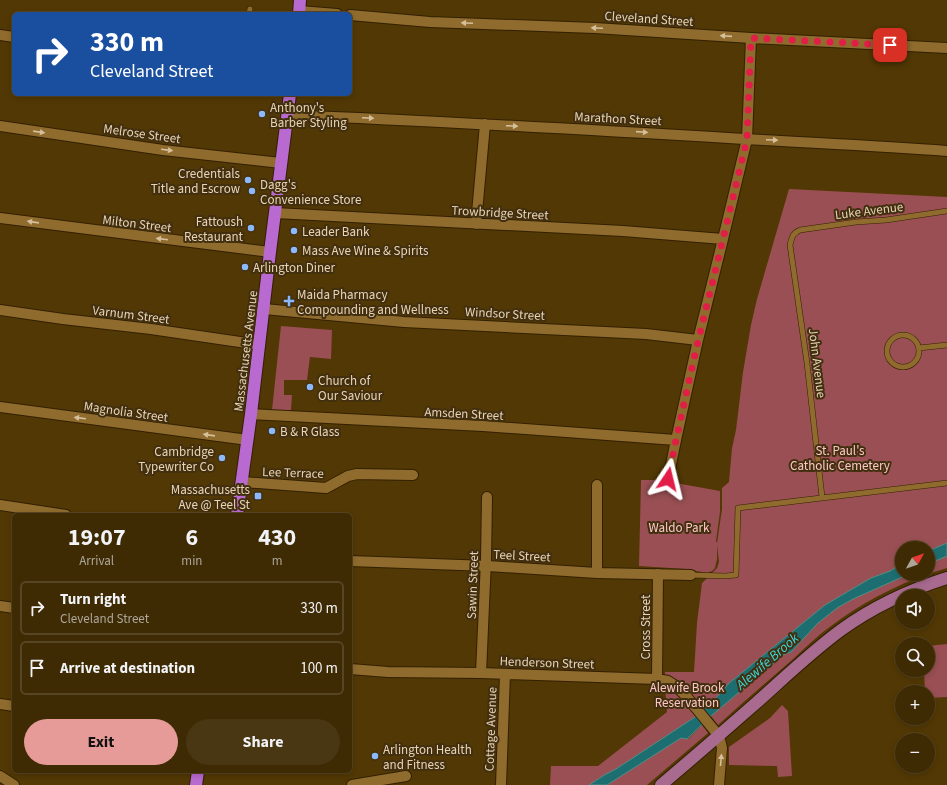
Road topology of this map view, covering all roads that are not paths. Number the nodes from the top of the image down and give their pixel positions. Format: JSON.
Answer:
{"nodes":[{"id":1,"x":299,"y":8,"type":"edge"},
{"id":2,"x":324,"y":12,"type":"edge"},
{"id":3,"x":352,"y":15,"type":"edge"},
{"id":4,"x":0,"y":35,"type":"edge"},
{"id":5,"x":12,"y":37,"type":"edge"},
{"id":6,"x":751,"y":38,"type":"junction"},
{"id":7,"x":947,"y":48,"type":"edge"},
{"id":8,"x":290,"y":96,"type":"edge"},
{"id":9,"x":287,"y":115,"type":"junction"},
{"id":10,"x":485,"y":124,"type":"junction"},
{"id":11,"x":0,"y":126,"type":"edge"},
{"id":12,"x":747,"y":139,"type":"junction"},
{"id":13,"x":947,"y":151,"type":"edge"},
{"id":14,"x":281,"y":163,"type":"junction"},
{"id":15,"x":947,"y":211,"type":"edge"},
{"id":16,"x":275,"y":213,"type":"junction"},
{"id":17,"x":0,"y":218,"type":"edge"},
{"id":18,"x":476,"y":224,"type":"junction"},
{"id":19,"x":795,"y":232,"type":"joint"},
{"id":20,"x":723,"y":239,"type":"junction"},
{"id":21,"x":270,"y":252,"type":"junction"},
{"id":22,"x":0,"y":310,"type":"edge"},
{"id":23,"x":264,"y":310,"type":"junction"},
{"id":24,"x":698,"y":340,"type":"junction"},
{"id":25,"x":260,"y":344,"type":"junction"},
{"id":26,"x":947,"y":345,"type":"edge"},
{"id":27,"x":919,"y":348,"type":"junction"},
{"id":28,"x":0,"y":407,"type":"edge"},
{"id":29,"x":251,"y":414,"type":"junction"},
{"id":30,"x":248,"y":440,"type":"junction"},
{"id":31,"x":676,"y":440,"type":"junction"},
{"id":32,"x":412,"y":475,"type":"dead end"},
{"id":33,"x":668,"y":479,"type":"dead end"},
{"id":34,"x":242,"y":482,"type":"junction"},
{"id":35,"x":947,"y":482,"type":"edge"},
{"id":36,"x":597,"y":485,"type":"dead end"},
{"id":37,"x":487,"y":497,"type":"dead end"},
{"id":38,"x":822,"y":497,"type":"junction"},
{"id":39,"x":0,"y":505,"type":"edge"},
{"id":40,"x":53,"y":513,"type":"edge"},
{"id":41,"x":237,"y":513,"type":"edge"},
{"id":42,"x":352,"y":561,"type":"edge"},
{"id":43,"x":486,"y":566,"type":"junction"},
{"id":44,"x":597,"y":573,"type":"junction"},
{"id":45,"x":658,"y":574,"type":"junction"},
{"id":46,"x":691,"y":575,"type":"joint"},
{"id":47,"x":947,"y":578,"type":"edge"},
{"id":48,"x":0,"y":606,"type":"edge"},
{"id":49,"x":12,"y":608,"type":"edge"},
{"id":50,"x":352,"y":669,"type":"edge"},
{"id":51,"x":480,"y":673,"type":"junction"},
{"id":52,"x":505,"y":674,"type":"junction"},
{"id":53,"x":657,"y":679,"type":"junction"},
{"id":54,"x":0,"y":704,"type":"edge"},
{"id":55,"x":12,"y":706,"type":"edge"},
{"id":56,"x":719,"y":736,"type":"junction"},
{"id":57,"x":198,"y":773,"type":"edge"},
{"id":58,"x":0,"y":776,"type":"edge"},
{"id":59,"x":406,"y":776,"type":"dead end"},
{"id":60,"x":14,"y":785,"type":"edge"},
{"id":61,"x":196,"y":785,"type":"edge"},
{"id":62,"x":352,"y":785,"type":"edge"},
{"id":63,"x":501,"y":785,"type":"edge"},
{"id":64,"x":661,"y":785,"type":"edge"},
{"id":65,"x":718,"y":785,"type":"edge"}],
"edges":[{"from":1,"to":2,"type":"street"},
{"from":6,"to":3,"type":"street","name":"Cleveland Street","one_way":true},
{"from":4,"to":5,"type":"street"},
{"from":6,"to":7,"type":"street","name":"Cleveland Street"},
{"from":6,"to":12,"type":"street"},
{"from":8,"to":9,"type":"highway","name":"Massachusetts Avenue"},
{"from":9,"to":10,"type":"street","name":"Marathon Street","one_way":true},
{"from":9,"to":14,"type":"highway","name":"Massachusetts Avenue"},
{"from":10,"to":12,"type":"street","name":"Marathon Street","one_way":true},
{"from":10,"to":18,"type":"street"},
{"from":11,"to":14,"type":"street","name":"Melrose Street","one_way":true},
{"from":12,"to":13,"type":"street","name":"Marathon Street","one_way":true},
{"from":12,"to":20,"type":"street"},
{"from":14,"to":16,"type":"highway","name":"Massachusetts Avenue"},
{"from":15,"to":19,"type":"lane","name":"Luke Avenue"},
{"from":16,"to":18,"type":"street","name":"Trowbridge Street"},
{"from":16,"to":21,"type":"highway","name":"Massachusetts Avenue"},
{"from":21,"to":17,"type":"street","name":"Milton Street","one_way":true},
{"from":18,"to":20,"type":"street","name":"Trowbridge Street"},
{"from":19,"to":38,"type":"lane","name":"John Avenue"},
{"from":20,"to":24,"type":"street"},
{"from":21,"to":23,"type":"highway","name":"Massachusetts Avenue"},
{"from":22,"to":25,"type":"street","name":"Varnum Street"},
{"from":23,"to":24,"type":"street","name":"Windsor Street"},
{"from":23,"to":25,"type":"highway","name":"Massachusetts Avenue"},
{"from":24,"to":31,"type":"street"},
{"from":25,"to":29,"type":"highway","name":"Massachusetts Avenue"},
{"from":26,"to":27,"type":"lane"},
{"from":27,"to":27,"type":"lane"},
{"from":30,"to":28,"type":"street","name":"Magnolia Street","one_way":true},
{"from":29,"to":30,"type":"highway","name":"Massachusetts Avenue"},
{"from":29,"to":31,"type":"street","name":"Amsden Street"},
{"from":30,"to":34,"type":"highway","name":"Massachusetts Avenue"},
{"from":31,"to":33,"type":"street"},
{"from":32,"to":34,"type":"street","name":"Lee Terrace"},
{"from":34,"to":41,"type":"highway","name":"Massachusetts Avenue"},
{"from":35,"to":38,"type":"lane"},
{"from":36,"to":44,"type":"street"},
{"from":37,"to":43,"type":"street","name":"Sawin Street"},
{"from":38,"to":46,"type":"lane"},
{"from":39,"to":40,"type":"street"},
{"from":42,"to":43,"type":"street","name":"Teel Street"},
{"from":43,"to":44,"type":"street","name":"Teel Street"},
{"from":43,"to":51,"type":"street","name":"Sawin Street"},
{"from":44,"to":45,"type":"street","name":"Teel Street"},
{"from":45,"to":46,"type":"street","name":"Teel Street"},
{"from":45,"to":53,"type":"street","name":"Cross Street"},
{"from":47,"to":56,"type":"main road"},
{"from":48,"to":49,"type":"street"},
{"from":50,"to":51,"type":"street","name":"Henderson Street"},
{"from":51,"to":52,"type":"street","name":"Henderson Street"},
{"from":52,"to":53,"type":"street","name":"Henderson Street"},
{"from":52,"to":63,"type":"street","name":"Cottage Avenue"},
{"from":53,"to":56,"type":"street","name":"Henderson Street"},
{"from":54,"to":55,"type":"street"},
{"from":56,"to":64,"type":"main road"},
{"from":65,"to":56,"type":"street","one_way":true},
{"from":57,"to":61,"type":"highway"},
{"from":58,"to":60,"type":"street"},
{"from":59,"to":62,"type":"street"}]}
